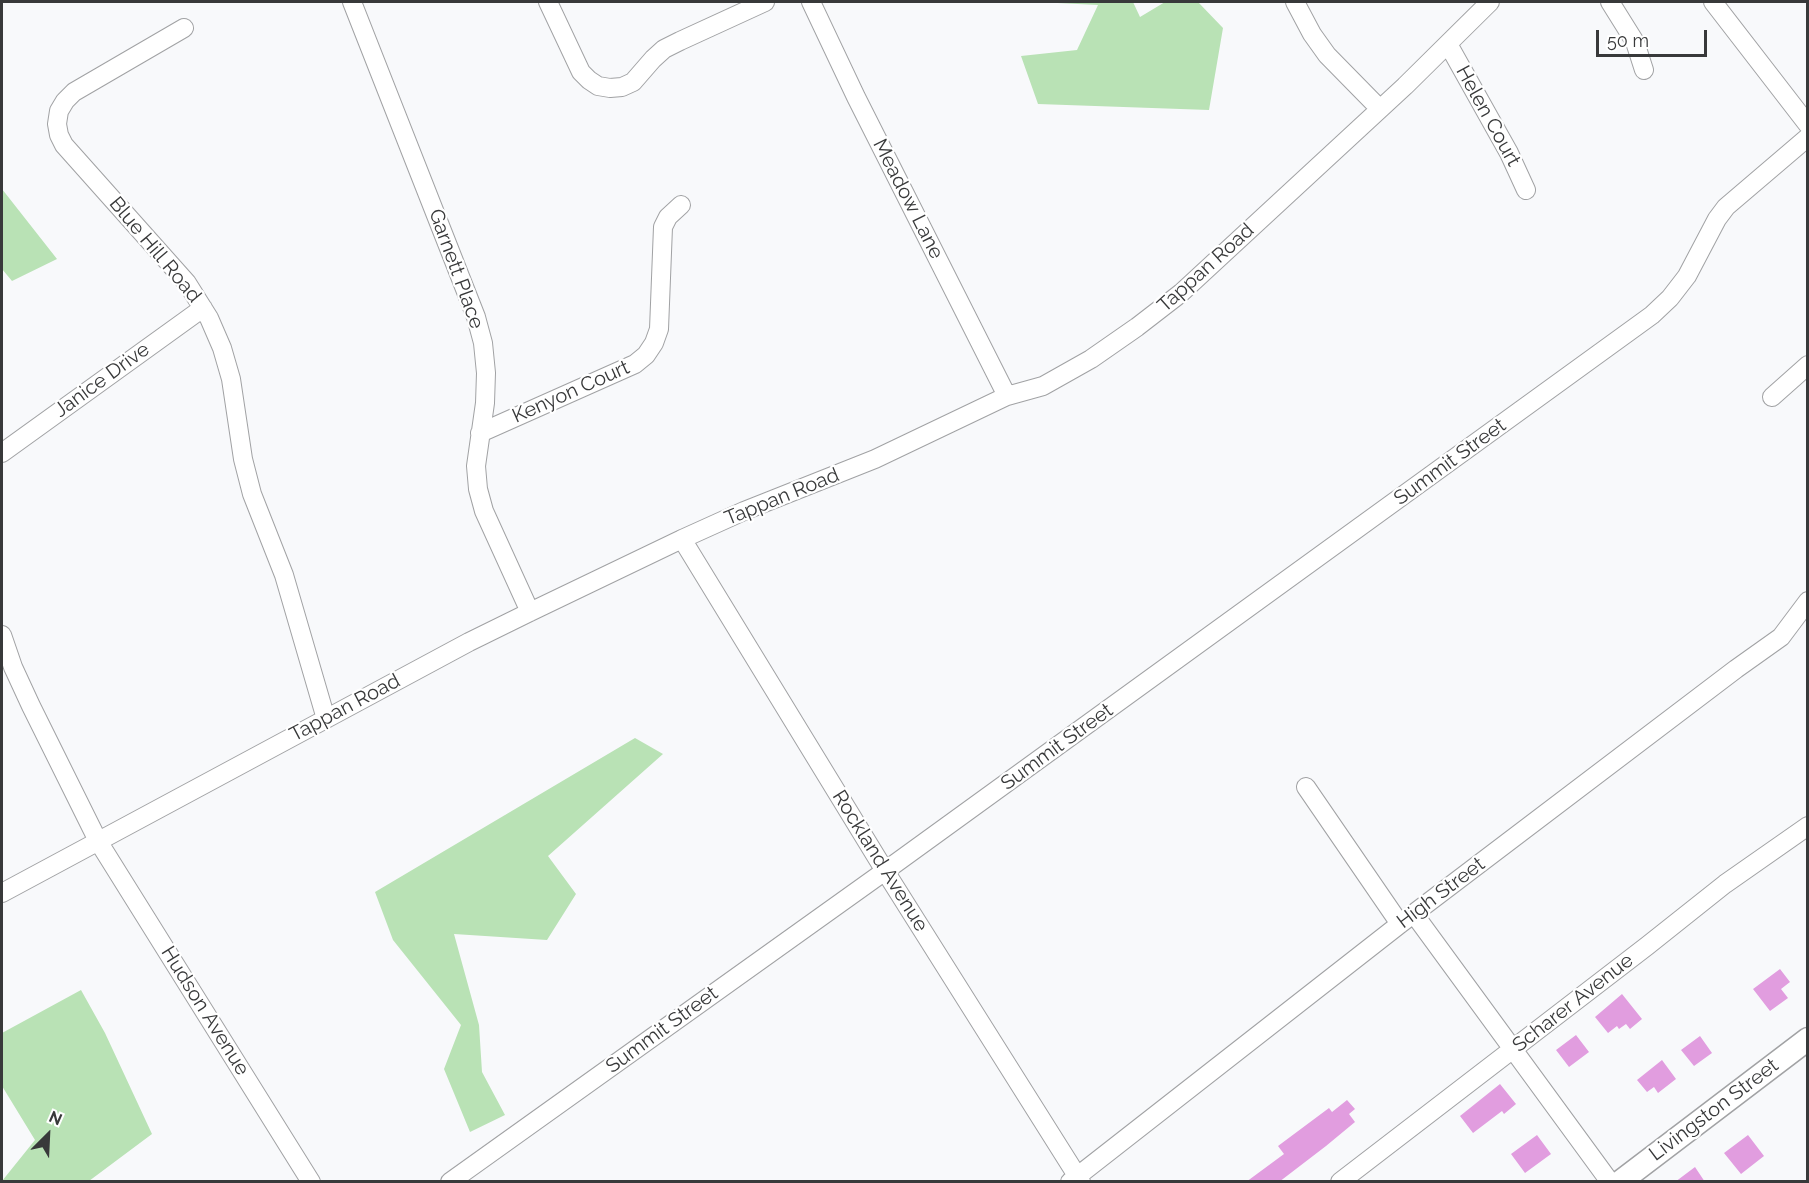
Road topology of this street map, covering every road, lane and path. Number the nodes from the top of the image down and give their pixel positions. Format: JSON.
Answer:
{"nodes":[{"id":1,"x":352,"y":2,"type":"edge"},
{"id":2,"x":548,"y":2,"type":"edge"},
{"id":3,"x":765,"y":2,"type":"edge"},
{"id":4,"x":811,"y":2,"type":"edge"},
{"id":5,"x":1295,"y":2,"type":"edge"},
{"id":6,"x":1610,"y":2,"type":"edge"},
{"id":7,"x":1714,"y":2,"type":"edge"},
{"id":8,"x":1484,"y":4,"type":"edge"},
{"id":9,"x":184,"y":28,"type":"dead end"},
{"id":10,"x":1448,"y":44,"type":"junction"},
{"id":11,"x":1644,"y":70,"type":"dead end"},
{"id":12,"x":1380,"y":110,"type":"junction"},
{"id":13,"x":1808,"y":125,"type":"edge"},
{"id":14,"x":1808,"y":137,"type":"edge"},
{"id":15,"x":1526,"y":190,"type":"dead end"},
{"id":16,"x":681,"y":205,"type":"dead end"},
{"id":17,"x":203,"y":308,"type":"junction"},
{"id":18,"x":1808,"y":365,"type":"edge"},
{"id":19,"x":1007,"y":396,"type":"junction"},
{"id":20,"x":1772,"y":397,"type":"dead end"},
{"id":21,"x":480,"y":433,"type":"junction"},
{"id":22,"x":2,"y":453,"type":"edge"},
{"id":23,"x":682,"y":539,"type":"junction"},
{"id":24,"x":1808,"y":602,"type":"edge"},
{"id":25,"x":530,"y":612,"type":"junction"},
{"id":26,"x":2,"y":635,"type":"edge"},
{"id":27,"x":326,"y":719,"type":"junction"},
{"id":28,"x":1306,"y":787,"type":"dead end"},
{"id":29,"x":1808,"y":826,"type":"edge"},
{"id":30,"x":98,"y":841,"type":"junction"},
{"id":31,"x":885,"y":871,"type":"junction"},
{"id":32,"x":2,"y":893,"type":"edge"},
{"id":33,"x":1407,"y":919,"type":"junction"},
{"id":34,"x":1808,"y":1039,"type":"edge"},
{"id":35,"x":1514,"y":1049,"type":"junction"},
{"id":36,"x":1076,"y":1180,"type":"edge"},
{"id":37,"x":1621,"y":1181,"type":"edge"},
{"id":38,"x":311,"y":1182,"type":"edge"},
{"id":39,"x":450,"y":1182,"type":"edge"},
{"id":40,"x":1340,"y":1182,"type":"edge"},
{"id":41,"x":1610,"y":1182,"type":"edge"}],
"edges":[{"from":1,"to":21,"type":"street","name":"Garnett Place"},
{"from":2,"to":3,"type":"street"},
{"from":4,"to":19,"type":"street","name":"Meadow Lane"},
{"from":5,"to":12,"type":"street"},
{"from":6,"to":11,"type":"street"},
{"from":7,"to":13,"type":"street"},
{"from":8,"to":10,"type":"street","name":"Tappan Road"},
{"from":9,"to":17,"type":"street","name":"Blue Hill Road"},
{"from":10,"to":12,"type":"street","name":"Tappan Road"},
{"from":10,"to":15,"type":"street","name":"Helen Court"},
{"from":12,"to":19,"type":"street","name":"Tappan Road"},
{"from":14,"to":31,"type":"street","name":"Summit Street"},
{"from":16,"to":21,"type":"street","name":"Kenyon Court"},
{"from":17,"to":22,"type":"street","name":"Janice Drive"},
{"from":17,"to":27,"type":"street","name":"Blue Hill Road"},
{"from":18,"to":20,"type":"street"},
{"from":19,"to":23,"type":"street","name":"Tappan Road"},
{"from":21,"to":25,"type":"street","name":"Garnett Place"},
{"from":23,"to":25,"type":"street","name":"Tappan Road"},
{"from":23,"to":31,"type":"street","name":"Rockland Avenue"},
{"from":24,"to":33,"type":"street","name":"High Street"},
{"from":25,"to":27,"type":"street","name":"Tappan Road"},
{"from":26,"to":30,"type":"street","name":"Hudson Avenue"},
{"from":27,"to":30,"type":"street","name":"Tappan Road"},
{"from":28,"to":33,"type":"street"},
{"from":29,"to":35,"type":"street","name":"Scharer Avenue"},
{"from":30,"to":32,"type":"street","name":"Tappan Road"},
{"from":30,"to":38,"type":"street","name":"Hudson Avenue"},
{"from":31,"to":36,"type":"street","name":"Rockland Avenue"},
{"from":31,"to":39,"type":"street","name":"Summit Street"},
{"from":33,"to":35,"type":"street"},
{"from":33,"to":36,"type":"street","name":"High Street"},
{"from":34,"to":37,"type":"main road","name":"Livingston Street"},
{"from":35,"to":40,"type":"street","name":"Scharer Avenue"},
{"from":35,"to":41,"type":"street"}]}
